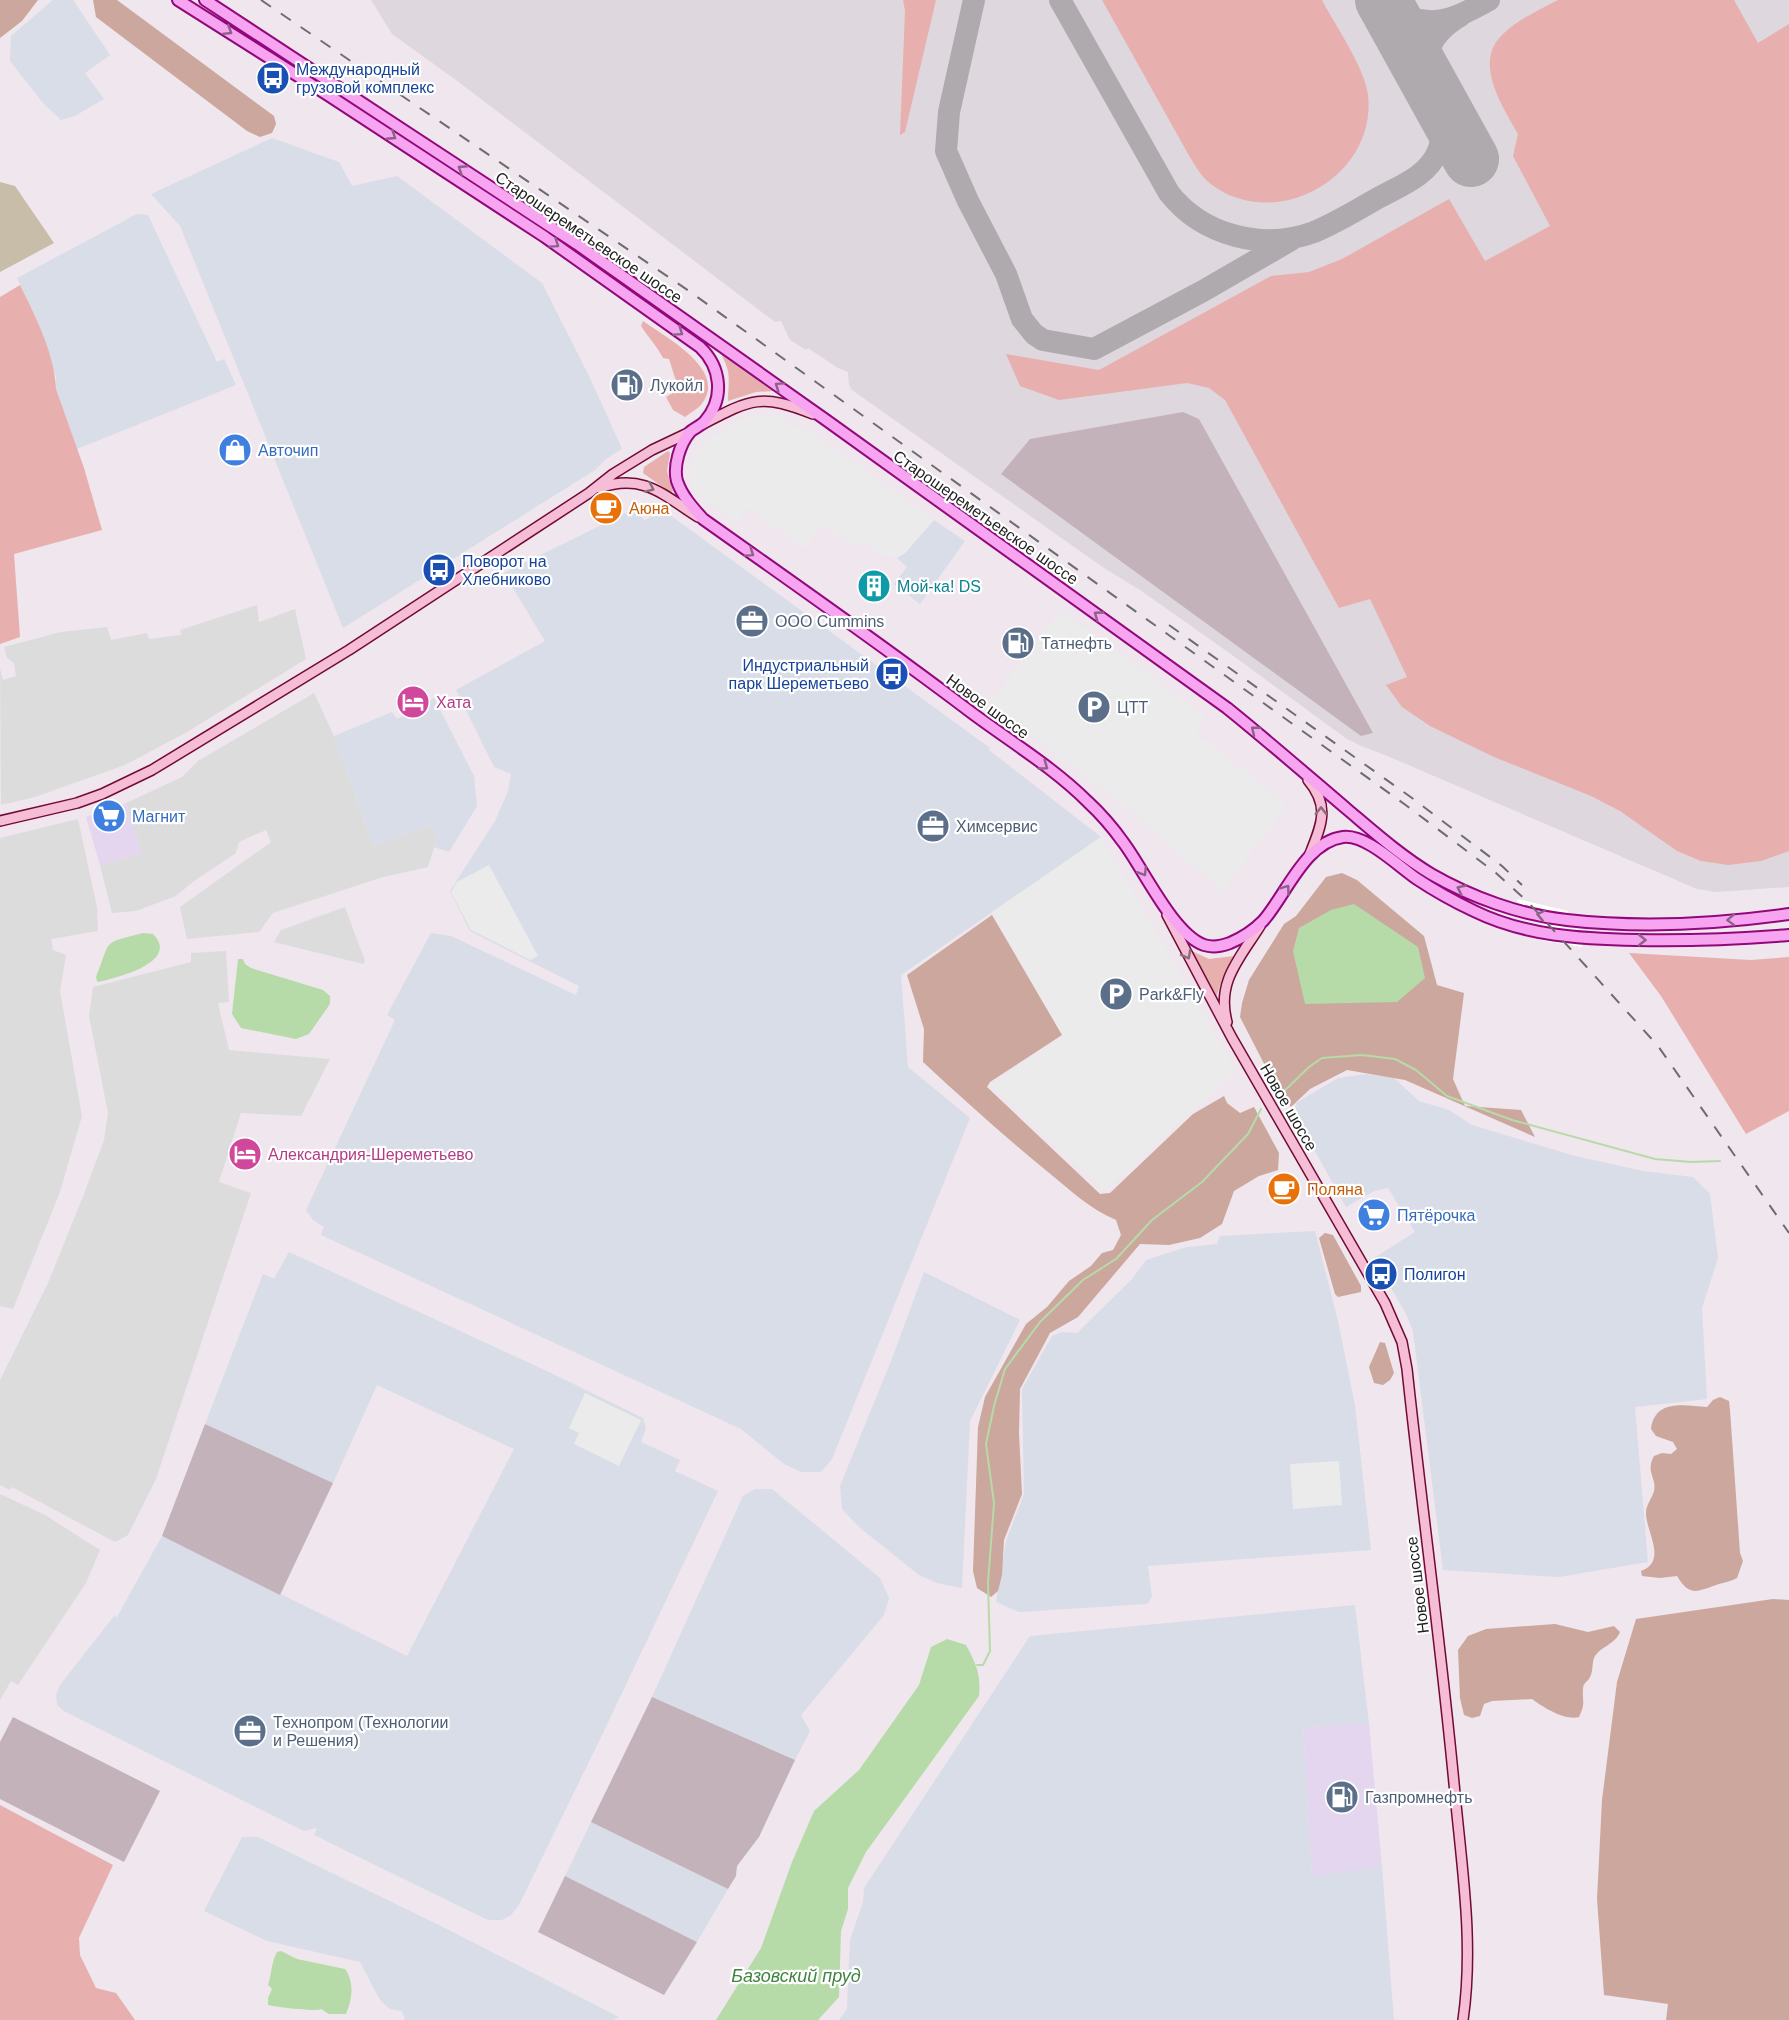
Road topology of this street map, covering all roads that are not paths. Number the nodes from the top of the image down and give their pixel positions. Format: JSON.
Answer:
{"nodes":[{"id":1,"x":178,"y":0,"type":"edge"},
{"id":2,"x":205,"y":0,"type":"edge"},
{"id":3,"x":826,"y":420,"type":"junction"},
{"id":4,"x":703,"y":424,"type":"junction"},
{"id":5,"x":690,"y":432,"type":"junction"},
{"id":6,"x":594,"y":489,"type":"junction"},
{"id":7,"x":703,"y":519,"type":"junction"},
{"id":8,"x":1299,"y":768,"type":"junction"},
{"id":9,"x":0,"y":821,"type":"edge"},
{"id":10,"x":1308,"y":858,"type":"junction"},
{"id":11,"x":1161,"y":902,"type":"junction"},
{"id":12,"x":1789,"y":914,"type":"edge"},
{"id":13,"x":1263,"y":921,"type":"junction"},
{"id":14,"x":1789,"y":935,"type":"edge"},
{"id":15,"x":1232,"y":1038,"type":"junction"},
{"id":16,"x":1463,"y":2020,"type":"edge"}],
"edges":[{"from":1,"to":4,"type":"main road","name":"Старошереметьевское шоссе","one_way":true},
{"from":3,"to":2,"type":"main road","name":"Старошереметьевское шоссе","one_way":true},
{"from":3,"to":4,"type":"main road"},
{"from":8,"to":3,"type":"main road","name":"Старошереметьевское шоссе","one_way":true},
{"from":4,"to":5,"type":"main road"},
{"from":5,"to":6,"type":"main road"},
{"from":5,"to":7,"type":"main road","name":"Новое шоссе"},
{"from":6,"to":7,"type":"main road","one_way":true},
{"from":6,"to":9,"type":"main road"},
{"from":7,"to":11,"type":"main road","name":"Новое шоссе","one_way":true},
{"from":10,"to":8,"type":"main road","one_way":true},
{"from":12,"to":8,"type":"main road","name":"Старошереметьевское шоссе","one_way":true},
{"from":13,"to":10,"type":"main road","one_way":true},
{"from":10,"to":14,"type":"main road","one_way":true},
{"from":11,"to":13,"type":"main road"},
{"from":11,"to":15,"type":"main road","name":"Новое шоссе","one_way":true},
{"from":13,"to":15,"type":"main road"},
{"from":15,"to":16,"type":"main road","name":"Новое шоссе"}]}
